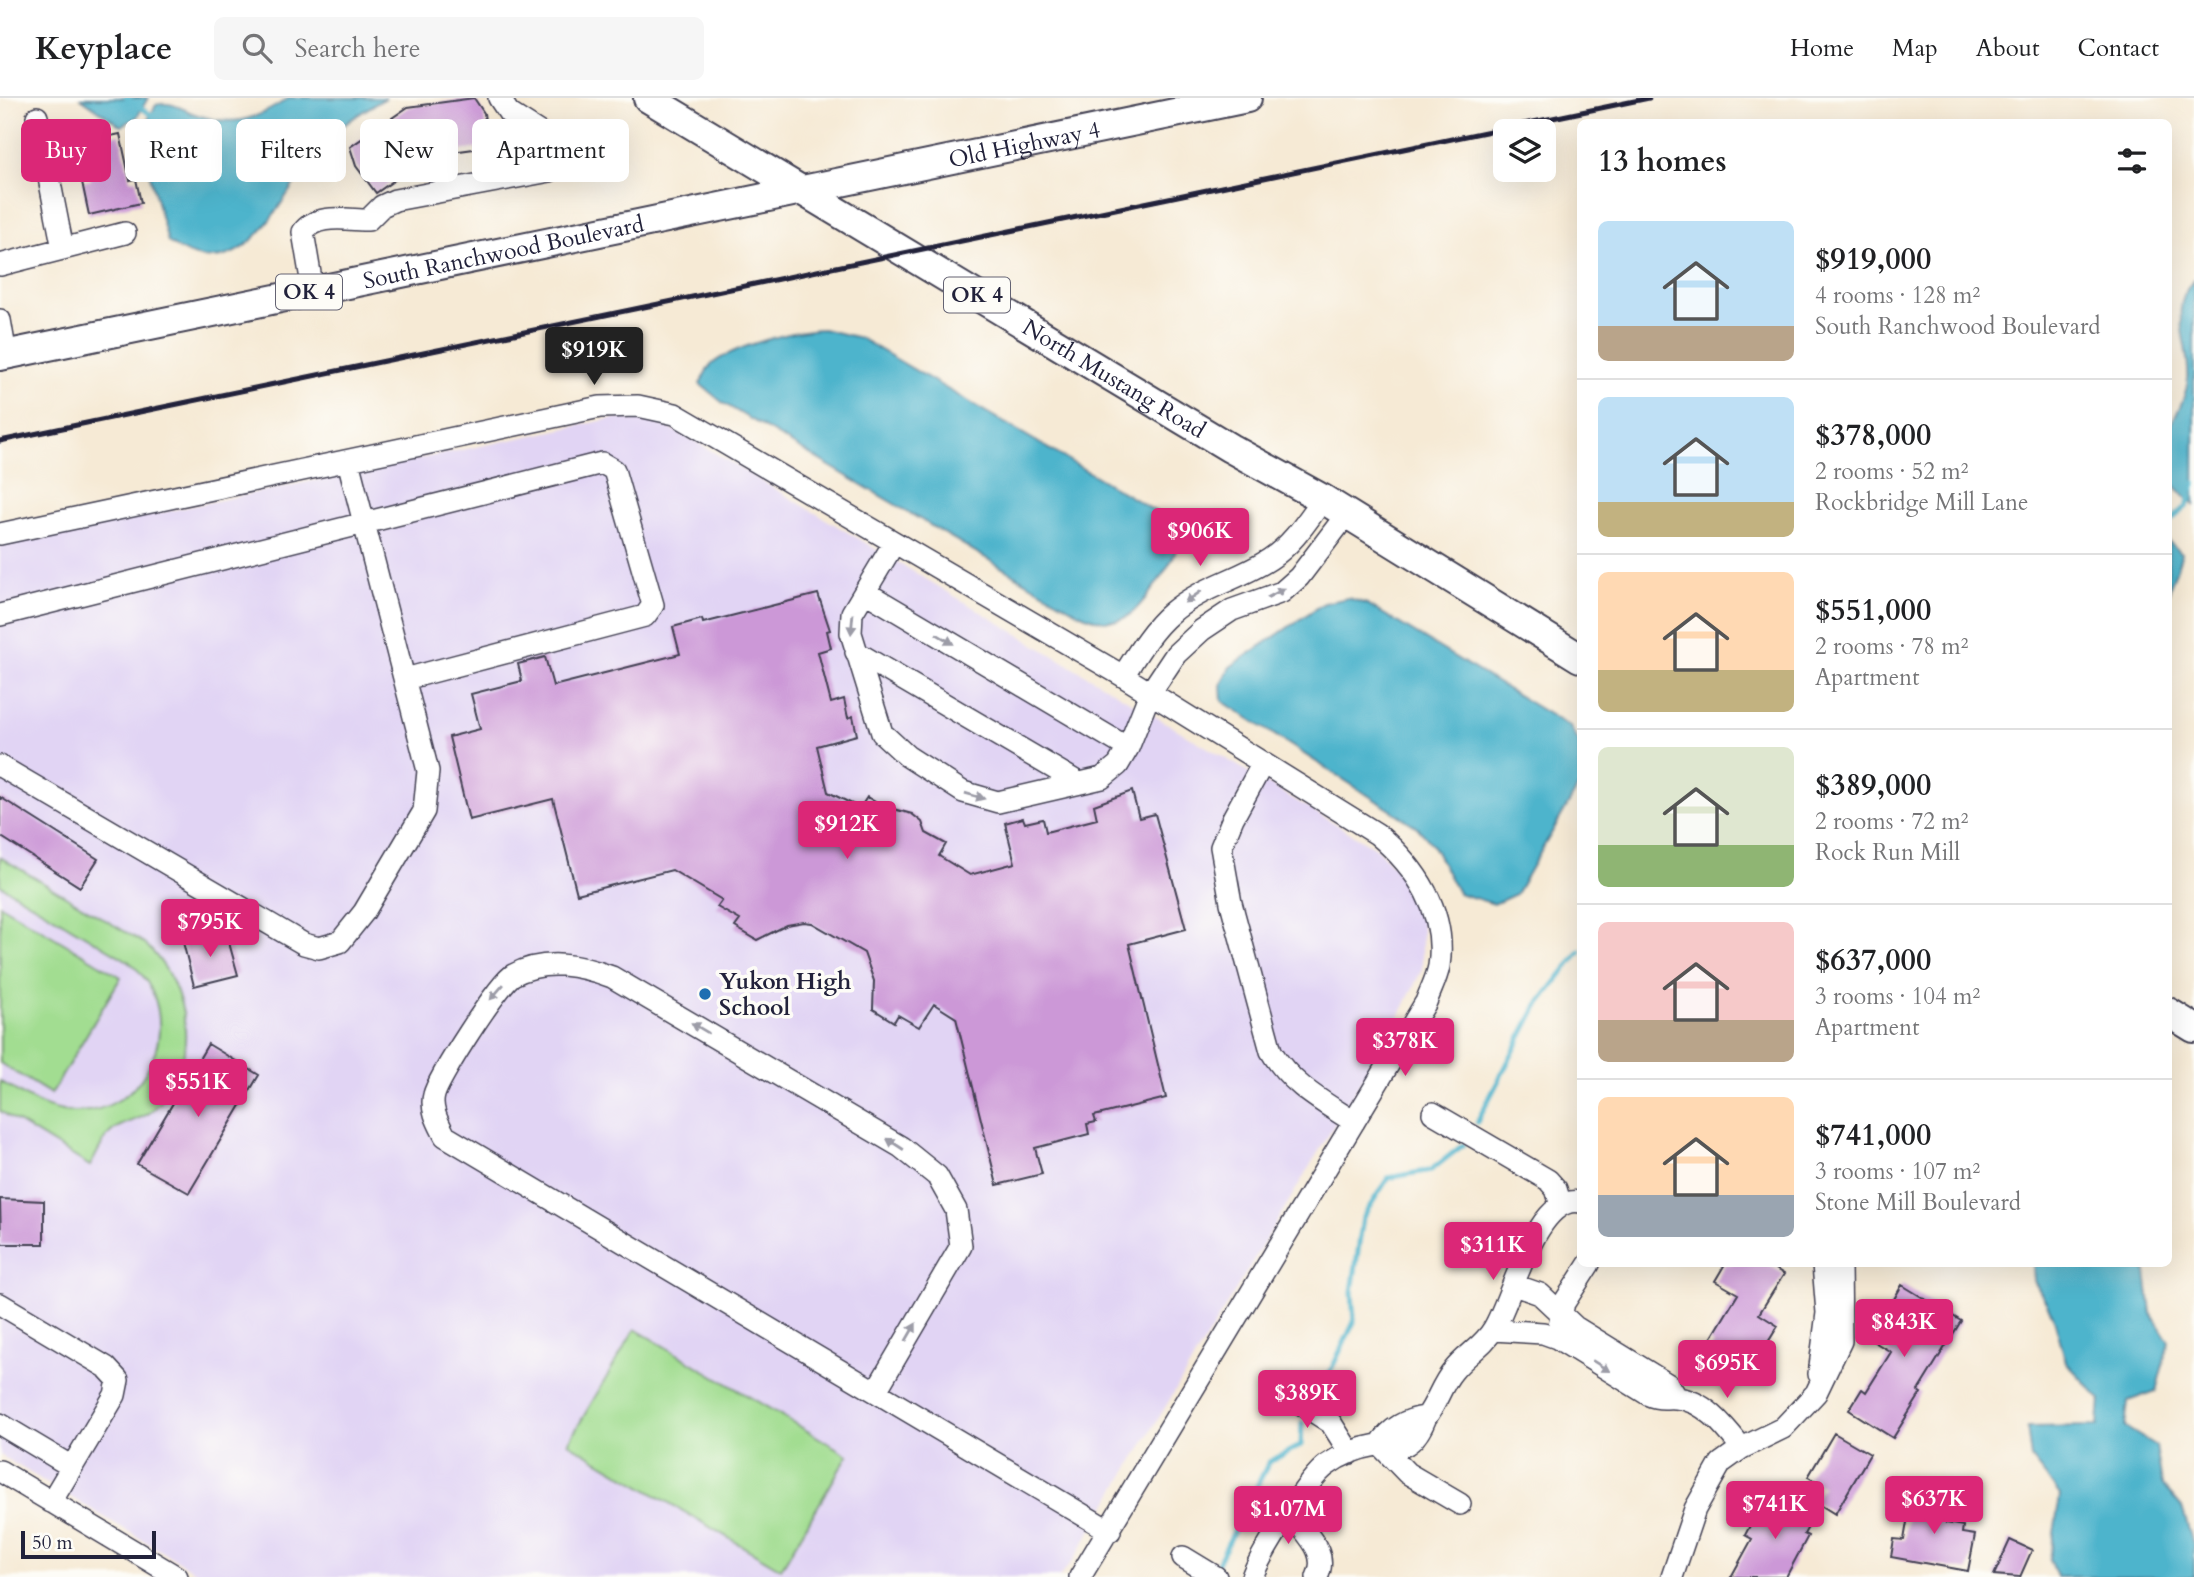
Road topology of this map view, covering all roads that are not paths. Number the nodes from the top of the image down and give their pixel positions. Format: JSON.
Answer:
{"nodes":[{"id":1,"x":499,"y":98,"type":"edge"},
{"id":2,"x":648,"y":98,"type":"edge"},
{"id":3,"x":1247,"y":98,"type":"edge"},
{"id":4,"x":37,"y":117,"type":"dead end"},
{"id":5,"x":801,"y":190,"type":"junction"},
{"id":6,"x":125,"y":233,"type":"dead end"},
{"id":7,"x":63,"y":249,"type":"junction"},
{"id":8,"x":0,"y":265,"type":"edge"},
{"id":9,"x":313,"y":291,"type":"junction"},
{"id":10,"x":0,"y":320,"type":"edge"},
{"id":11,"x":3,"y":355,"type":"edge"},
{"id":12,"x":348,"y":461,"type":"junction"},
{"id":13,"x":1322,"y":499,"type":"junction"},
{"id":14,"x":1347,"y":514,"type":"junction"},
{"id":15,"x":364,"y":522,"type":"junction"},
{"id":16,"x":0,"y":534,"type":"edge"},
{"id":17,"x":894,"y":542,"type":"junction"},
{"id":18,"x":865,"y":592,"type":"junction"},
{"id":19,"x":0,"y":615,"type":"edge"},
{"id":20,"x":856,"y":652,"type":"junction"},
{"id":21,"x":1577,"y":657,"type":"edge"},
{"id":22,"x":1123,"y":676,"type":"junction"},
{"id":23,"x":405,"y":679,"type":"junction"},
{"id":24,"x":1150,"y":693,"type":"junction"},
{"id":25,"x":1128,"y":748,"type":"junction"},
{"id":26,"x":1264,"y":763,"type":"junction"},
{"id":27,"x":0,"y":766,"type":"edge"},
{"id":28,"x":1079,"y":783,"type":"junction"},
{"id":29,"x":2172,"y":1014,"type":"edge"},
{"id":30,"x":2194,"y":1028,"type":"edge"},
{"id":31,"x":1433,"y":1112,"type":"dead end"},
{"id":32,"x":1354,"y":1122,"type":"junction"},
{"id":33,"x":1571,"y":1203,"type":"edge"},
{"id":34,"x":1587,"y":1267,"type":"edge"},
{"id":35,"x":1824,"y":1267,"type":"edge"},
{"id":36,"x":1839,"y":1267,"type":"edge"},
{"id":37,"x":1514,"y":1285,"type":"junction"},
{"id":38,"x":1833,"y":1287,"type":"junction"},
{"id":39,"x":0,"y":1304,"type":"edge"},
{"id":40,"x":1561,"y":1314,"type":"junction"},
{"id":41,"x":1493,"y":1330,"type":"junction"},
{"id":42,"x":1558,"y":1339,"type":"junction"},
{"id":43,"x":876,"y":1391,"type":"junction"},
{"id":44,"x":1281,"y":1391,"type":"dead end"},
{"id":45,"x":1677,"y":1398,"type":"junction"},
{"id":46,"x":0,"y":1424,"type":"edge"},
{"id":47,"x":1380,"y":1445,"type":"junction"},
{"id":48,"x":1742,"y":1448,"type":"junction"},
{"id":49,"x":1350,"y":1453,"type":"junction"},
{"id":50,"x":72,"y":1467,"type":"junction"},
{"id":51,"x":0,"y":1471,"type":"edge"},
{"id":52,"x":51,"y":1502,"type":"junction"},
{"id":53,"x":1460,"y":1504,"type":"dead end"},
{"id":54,"x":1291,"y":1513,"type":"junction"},
{"id":55,"x":1110,"y":1531,"type":"junction"},
{"id":56,"x":1682,"y":1549,"type":"junction"},
{"id":57,"x":1183,"y":1557,"type":"dead end"},
{"id":58,"x":177,"y":1577,"type":"edge"},
{"id":59,"x":1080,"y":1577,"type":"edge"},
{"id":60,"x":1216,"y":1577,"type":"edge"},
{"id":61,"x":1252,"y":1577,"type":"edge"},
{"id":62,"x":1317,"y":1577,"type":"edge"},
{"id":63,"x":1661,"y":1577,"type":"edge"},
{"id":64,"x":1672,"y":1577,"type":"edge"}],
"edges":[{"from":1,"to":9,"type":"street"},
{"from":2,"to":5,"type":"main road","name":"North Mustang Road"},
{"from":3,"to":5,"type":"main road","name":"Old Highway 4"},
{"from":4,"to":7,"type":"street"},
{"from":5,"to":9,"type":"main road","name":"South Ranchwood Boulevard","number":"OK 4"},
{"from":5,"to":13,"type":"main road","name":"North Mustang Road","number":"OK 4"},
{"from":6,"to":7,"type":"street"},
{"from":7,"to":8,"type":"street"},
{"from":9,"to":11,"type":"main road","name":"South Ranchwood Boulevard","number":"OK 4"},
{"from":10,"to":11,"type":"street"},
{"from":12,"to":15,"type":"street"},
{"from":12,"to":16,"type":"street"},
{"from":12,"to":17,"type":"street"},
{"from":13,"to":14,"type":"main road","name":"North Mustang Road","number":"OK 4"},
{"from":13,"to":22,"type":"street","one_way":true},
{"from":14,"to":21,"type":"main road","name":"North Mustang Road","number":"OK 4"},
{"from":24,"to":14,"type":"street","one_way":true},
{"from":15,"to":19,"type":"street"},
{"from":15,"to":23,"type":"street"},
{"from":15,"to":23,"type":"street"},
{"from":17,"to":18,"type":"street"},
{"from":17,"to":22,"type":"street"},
{"from":18,"to":20,"type":"street","one_way":true},
{"from":18,"to":25,"type":"street","one_way":true},
{"from":20,"to":28,"type":"street"},
{"from":20,"to":28,"type":"street","one_way":true},
{"from":22,"to":24,"type":"street"},
{"from":23,"to":27,"type":"street"},
{"from":24,"to":25,"type":"street"},
{"from":24,"to":26,"type":"street"},
{"from":25,"to":28,"type":"street"},
{"from":26,"to":32,"type":"street"},
{"from":26,"to":32,"type":"street"},
{"from":29,"to":30,"type":"main road"},
{"from":31,"to":33,"type":"street"},
{"from":32,"to":55,"type":"street"},
{"from":33,"to":37,"type":"street"},
{"from":34,"to":40,"type":"street"},
{"from":35,"to":38,"type":"street"},
{"from":36,"to":38,"type":"street"},
{"from":37,"to":40,"type":"street"},
{"from":37,"to":41,"type":"street"},
{"from":38,"to":48,"type":"street"},
{"from":39,"to":50,"type":"street"},
{"from":40,"to":42,"type":"street"},
{"from":40,"to":45,"type":"street"},
{"from":41,"to":42,"type":"street"},
{"from":41,"to":47,"type":"street"},
{"from":42,"to":45,"type":"street","one_way":true},
{"from":43,"to":43,"type":"street","one_way":true},
{"from":43,"to":55,"type":"street"},
{"from":44,"to":49,"type":"street"},
{"from":45,"to":48,"type":"street"},
{"from":46,"to":50,"type":"street"},
{"from":47,"to":49,"type":"street"},
{"from":47,"to":53,"type":"street"},
{"from":48,"to":56,"type":"street"},
{"from":49,"to":54,"type":"street"},
{"from":50,"to":52,"type":"street"},
{"from":51,"to":52,"type":"street"},
{"from":52,"to":58,"type":"street"},
{"from":54,"to":61,"type":"street"},
{"from":54,"to":62,"type":"street"},
{"from":55,"to":59,"type":"street"},
{"from":56,"to":63,"type":"street"},
{"from":56,"to":64,"type":"street"},
{"from":57,"to":60,"type":"street"}]}
